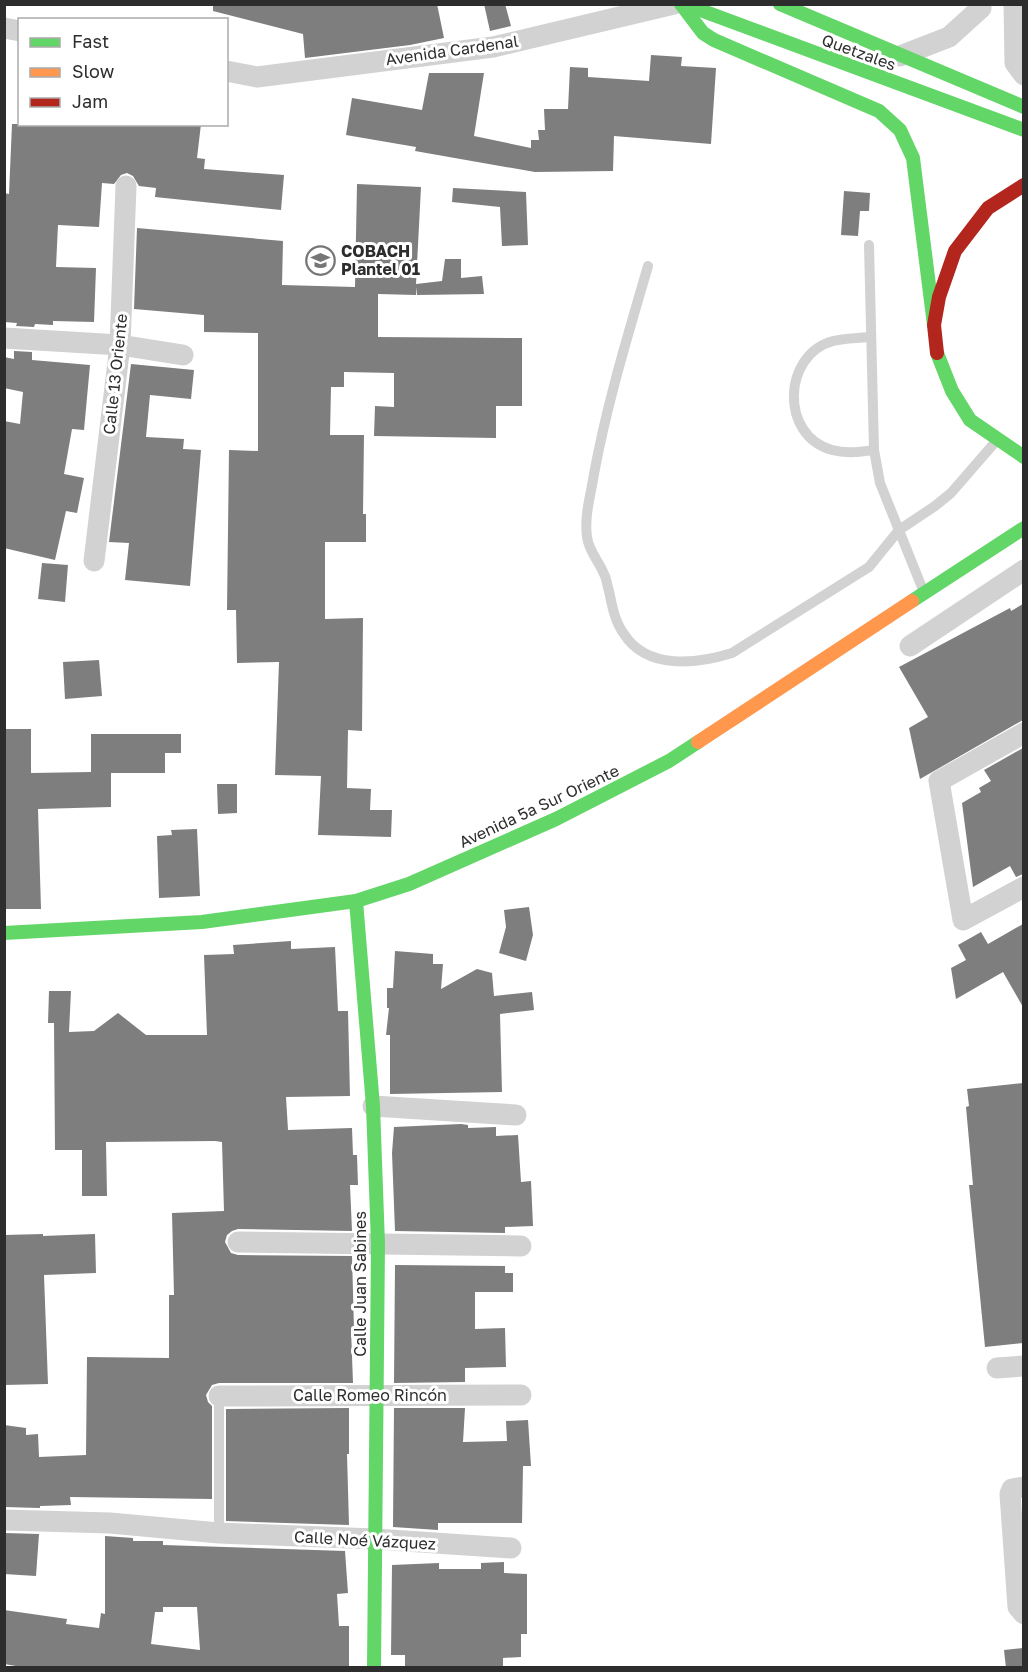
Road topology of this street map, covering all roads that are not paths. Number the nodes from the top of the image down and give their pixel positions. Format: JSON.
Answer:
{"nodes":[{"id":1,"x":674,"y":4,"type":"edge"},
{"id":2,"x":682,"y":4,"type":"edge"},
{"id":3,"x":981,"y":4,"type":"edge"},
{"id":4,"x":1014,"y":4,"type":"edge"},
{"id":5,"x":787,"y":6,"type":"edge"},
{"id":6,"x":900,"y":57,"type":"junction"},
{"id":7,"x":228,"y":71,"type":"edge"},
{"id":8,"x":1023,"y":75,"type":"edge"},
{"id":9,"x":1023,"y":107,"type":"edge"},
{"id":10,"x":1023,"y":130,"type":"edge"},
{"id":11,"x":1023,"y":185,"type":"edge"},
{"id":12,"x":126,"y":186,"type":"dead end"},
{"id":13,"x":869,"y":245,"type":"dead end"},
{"id":14,"x":648,"y":266,"type":"dead end"},
{"id":15,"x":934,"y":325,"type":"junction"},
{"id":16,"x":870,"y":337,"type":"junction"},
{"id":17,"x":4,"y":338,"type":"edge"},
{"id":18,"x":120,"y":345,"type":"junction"},
{"id":19,"x":183,"y":355,"type":"dead end"},
{"id":20,"x":998,"y":439,"type":"junction"},
{"id":21,"x":874,"y":450,"type":"junction"},
{"id":22,"x":1023,"y":458,"type":"edge"},
{"id":23,"x":1023,"y":528,"type":"edge"},
{"id":24,"x":899,"y":530,"type":"junction"},
{"id":25,"x":94,"y":561,"type":"dead end"},
{"id":26,"x":1023,"y":570,"type":"edge"},
{"id":27,"x":924,"y":593,"type":"junction"},
{"id":28,"x":910,"y":646,"type":"dead end"},
{"id":29,"x":1023,"y":733,"type":"edge"},
{"id":30,"x":1023,"y":888,"type":"edge"},
{"id":31,"x":356,"y":901,"type":"junction"},
{"id":32,"x":4,"y":933,"type":"edge"},
{"id":33,"x":373,"y":1106,"type":"junction"},
{"id":34,"x":516,"y":1114,"type":"dead end"},
{"id":35,"x":238,"y":1242,"type":"dead end"},
{"id":36,"x":378,"y":1244,"type":"junction"},
{"id":37,"x":521,"y":1246,"type":"dead end"},
{"id":38,"x":1023,"y":1366,"type":"edge"},
{"id":39,"x":997,"y":1368,"type":"dead end"},
{"id":40,"x":377,"y":1395,"type":"junction"},
{"id":41,"x":521,"y":1395,"type":"dead end"},
{"id":42,"x":219,"y":1396,"type":"joint"},
{"id":43,"x":1017,"y":1490,"type":"edge"},
{"id":44,"x":4,"y":1520,"type":"edge"},
{"id":45,"x":219,"y":1533,"type":"junction"},
{"id":46,"x":375,"y":1539,"type":"junction"},
{"id":47,"x":511,"y":1548,"type":"dead end"},
{"id":48,"x":1023,"y":1614,"type":"edge"},
{"id":49,"x":374,"y":1668,"type":"edge"}],
"edges":[{"from":1,"to":7,"type":"street","name":"Avenida Cardenal"},
{"from":2,"to":10,"type":"street","name":"Quetzales"},
{"from":2,"to":15,"type":"street"},
{"from":3,"to":6,"type":"street"},
{"from":4,"to":8,"type":"street"},
{"from":5,"to":6,"type":"street","name":"Quetzales"},
{"from":6,"to":9,"type":"street","name":"Quetzales"},
{"from":11,"to":15,"type":"street"},
{"from":12,"to":18,"type":"street","name":"Calle 13 Oriente"},
{"from":13,"to":16,"type":"lane"},
{"from":14,"to":24,"type":"lane"},
{"from":15,"to":20,"type":"street"},
{"from":16,"to":21,"type":"lane"},
{"from":16,"to":21,"type":"lane"},
{"from":17,"to":18,"type":"street"},
{"from":18,"to":19,"type":"street"},
{"from":18,"to":25,"type":"street","name":"Calle 13 Oriente"},
{"from":20,"to":22,"type":"street"},
{"from":20,"to":24,"type":"lane"},
{"from":21,"to":24,"type":"lane"},
{"from":23,"to":27,"type":"street","name":"Avenida 5a Sur Oriente"},
{"from":24,"to":27,"type":"lane"},
{"from":26,"to":28,"type":"street"},
{"from":27,"to":31,"type":"street","name":"Avenida 5a Sur Oriente"},
{"from":29,"to":30,"type":"street"},
{"from":31,"to":32,"type":"street","name":"Avenida 5a Sur Oriente"},
{"from":31,"to":33,"type":"street","name":"Calle Juan Sabines"},
{"from":33,"to":34,"type":"street"},
{"from":33,"to":36,"type":"street","name":"Calle Juan Sabines"},
{"from":35,"to":36,"type":"street"},
{"from":36,"to":37,"type":"street"},
{"from":36,"to":40,"type":"street","name":"Calle Juan Sabines"},
{"from":38,"to":39,"type":"street"},
{"from":40,"to":41,"type":"street","name":"Calle Romeo Rincón"},
{"from":40,"to":42,"type":"street","name":"Calle Romeo Rincón"},
{"from":40,"to":46,"type":"street","name":"Calle Juan Sabines"},
{"from":42,"to":45,"type":"lane"},
{"from":43,"to":48,"type":"street"},
{"from":44,"to":45,"type":"street","name":"Calle Noé Vázquez"},
{"from":45,"to":46,"type":"street","name":"Calle Noé Vázquez"},
{"from":46,"to":47,"type":"street","name":"Calle Noé Vázquez"},
{"from":46,"to":49,"type":"street","name":"Calle Juan Sabines"}]}
